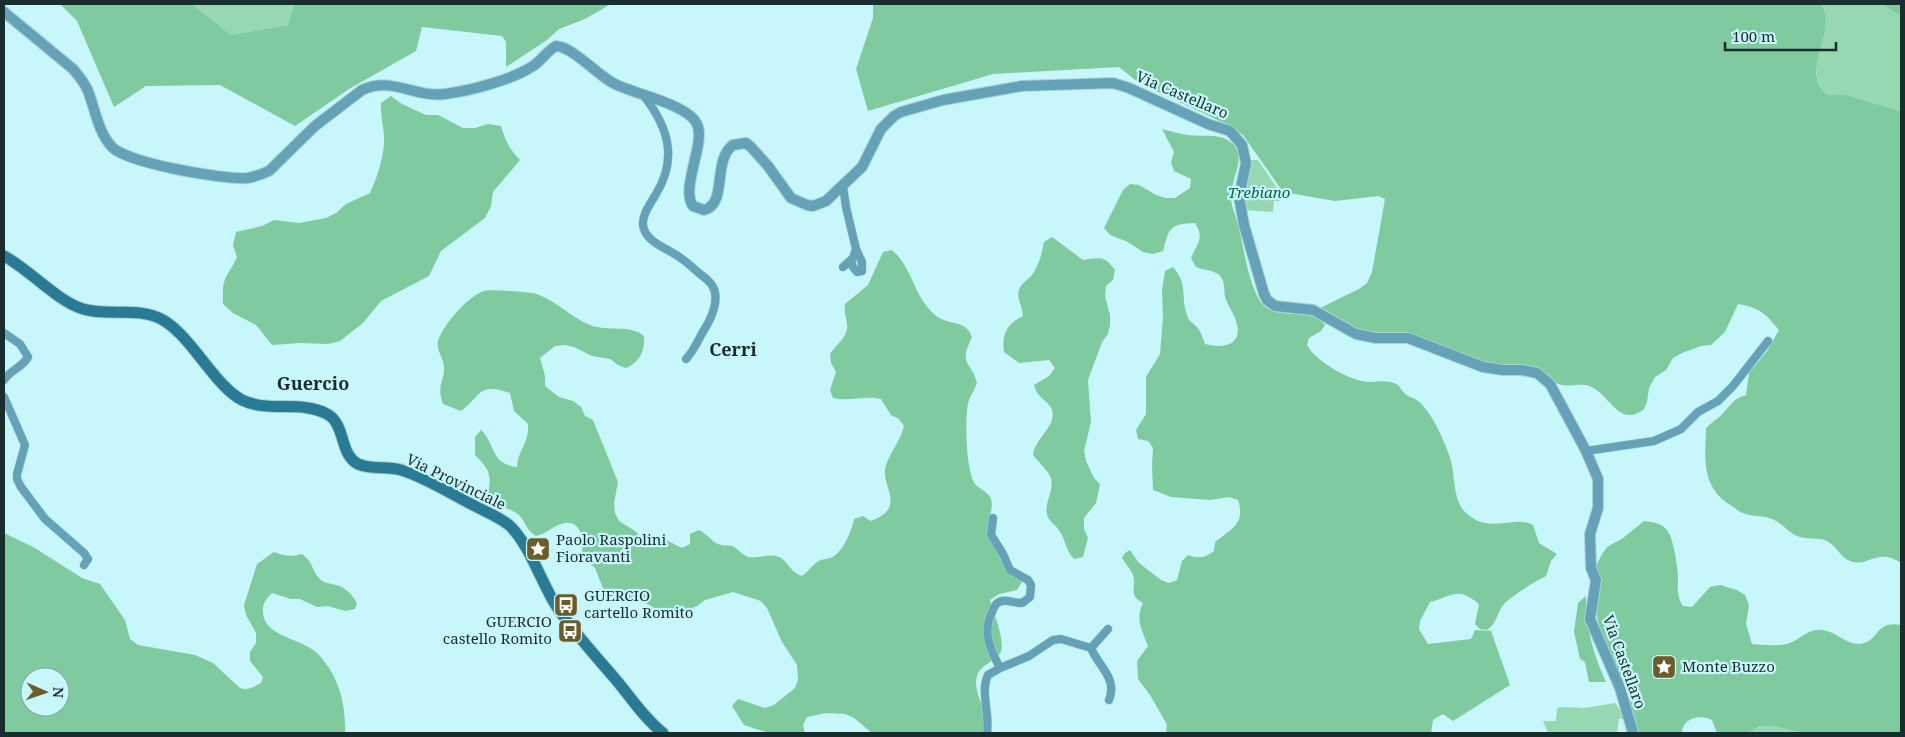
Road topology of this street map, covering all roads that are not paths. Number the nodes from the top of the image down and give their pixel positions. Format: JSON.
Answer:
{"nodes":[{"id":1,"x":4,"y":12,"type":"edge"},
{"id":2,"x":644,"y":96,"type":"junction"},
{"id":3,"x":843,"y":186,"type":"junction"},
{"id":4,"x":856,"y":249,"type":"junction"},
{"id":5,"x":4,"y":256,"type":"edge"},
{"id":6,"x":852,"y":260,"type":"junction"},
{"id":7,"x":843,"y":266,"type":"dead end"},
{"id":8,"x":4,"y":333,"type":"edge"},
{"id":9,"x":1768,"y":341,"type":"dead end"},
{"id":10,"x":686,"y":359,"type":"dead end"},
{"id":11,"x":4,"y":380,"type":"edge"},
{"id":12,"x":4,"y":397,"type":"edge"},
{"id":13,"x":1586,"y":451,"type":"junction"},
{"id":14,"x":993,"y":518,"type":"dead end"},
{"id":15,"x":84,"y":565,"type":"dead end"},
{"id":16,"x":1108,"y":630,"type":"dead end"},
{"id":17,"x":1091,"y":648,"type":"junction"},
{"id":18,"x":1000,"y":668,"type":"junction"},
{"id":19,"x":1109,"y":700,"type":"dead end"},
{"id":20,"x":663,"y":733,"type":"edge"},
{"id":21,"x":987,"y":733,"type":"edge"},
{"id":22,"x":1633,"y":733,"type":"edge"}],
"edges":[{"from":1,"to":2,"type":"street"},
{"from":2,"to":3,"type":"street"},
{"from":2,"to":10,"type":"street"},
{"from":3,"to":4,"type":"street"},
{"from":3,"to":13,"type":"street","name":"Via Castellaro"},
{"from":4,"to":6,"type":"street"},
{"from":4,"to":6,"type":"street"},
{"from":5,"to":20,"type":"main road","name":"Via Provinciale"},
{"from":6,"to":7,"type":"street"},
{"from":8,"to":11,"type":"street"},
{"from":9,"to":13,"type":"street"},
{"from":12,"to":15,"type":"street"},
{"from":13,"to":22,"type":"street","name":"Via Castellaro"},
{"from":14,"to":18,"type":"street"},
{"from":16,"to":17,"type":"street"},
{"from":17,"to":18,"type":"street"},
{"from":17,"to":19,"type":"street"},
{"from":18,"to":21,"type":"street"}]}
